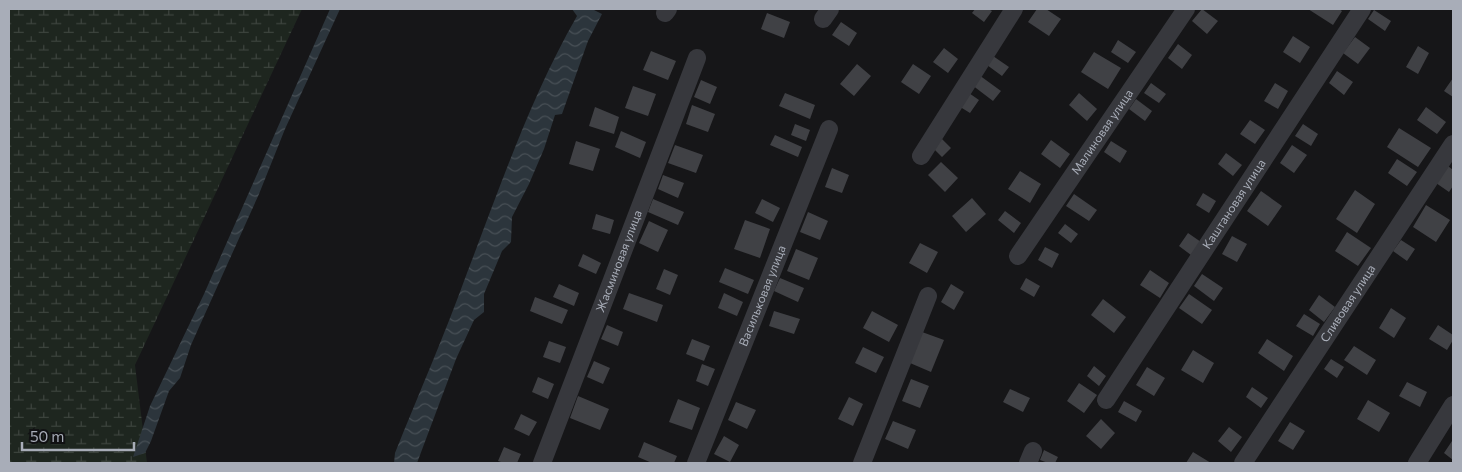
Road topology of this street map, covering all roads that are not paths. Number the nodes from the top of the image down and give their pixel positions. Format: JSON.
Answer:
{"nodes":[{"id":1,"x":1014,"y":9,"type":"edge"},
{"id":2,"x":1186,"y":9,"type":"edge"},
{"id":3,"x":1362,"y":9,"type":"edge"},
{"id":4,"x":698,"y":58,"type":"dead end"},
{"id":5,"x":829,"y":129,"type":"dead end"},
{"id":6,"x":1453,"y":144,"type":"edge"},
{"id":7,"x":921,"y":156,"type":"dead end"},
{"id":8,"x":1018,"y":256,"type":"dead end"},
{"id":9,"x":928,"y":296,"type":"dead end"},
{"id":10,"x":1106,"y":400,"type":"dead end"},
{"id":11,"x":1453,"y":405,"type":"edge"},
{"id":12,"x":542,"y":463,"type":"edge"},
{"id":13,"x":696,"y":463,"type":"edge"},
{"id":14,"x":862,"y":463,"type":"edge"},
{"id":15,"x":1243,"y":463,"type":"edge"},
{"id":16,"x":1417,"y":463,"type":"edge"}],
"edges":[{"from":1,"to":7,"type":"street"},
{"from":2,"to":8,"type":"street","name":"Малиновая улица"},
{"from":3,"to":10,"type":"street","name":"Каштановая улица"},
{"from":4,"to":12,"type":"street","name":"Жасминовая улица"},
{"from":5,"to":13,"type":"street","name":"Васильковая улица"},
{"from":6,"to":15,"type":"street","name":"Сливовая улица"},
{"from":9,"to":14,"type":"street"},
{"from":11,"to":16,"type":"street"}]}
